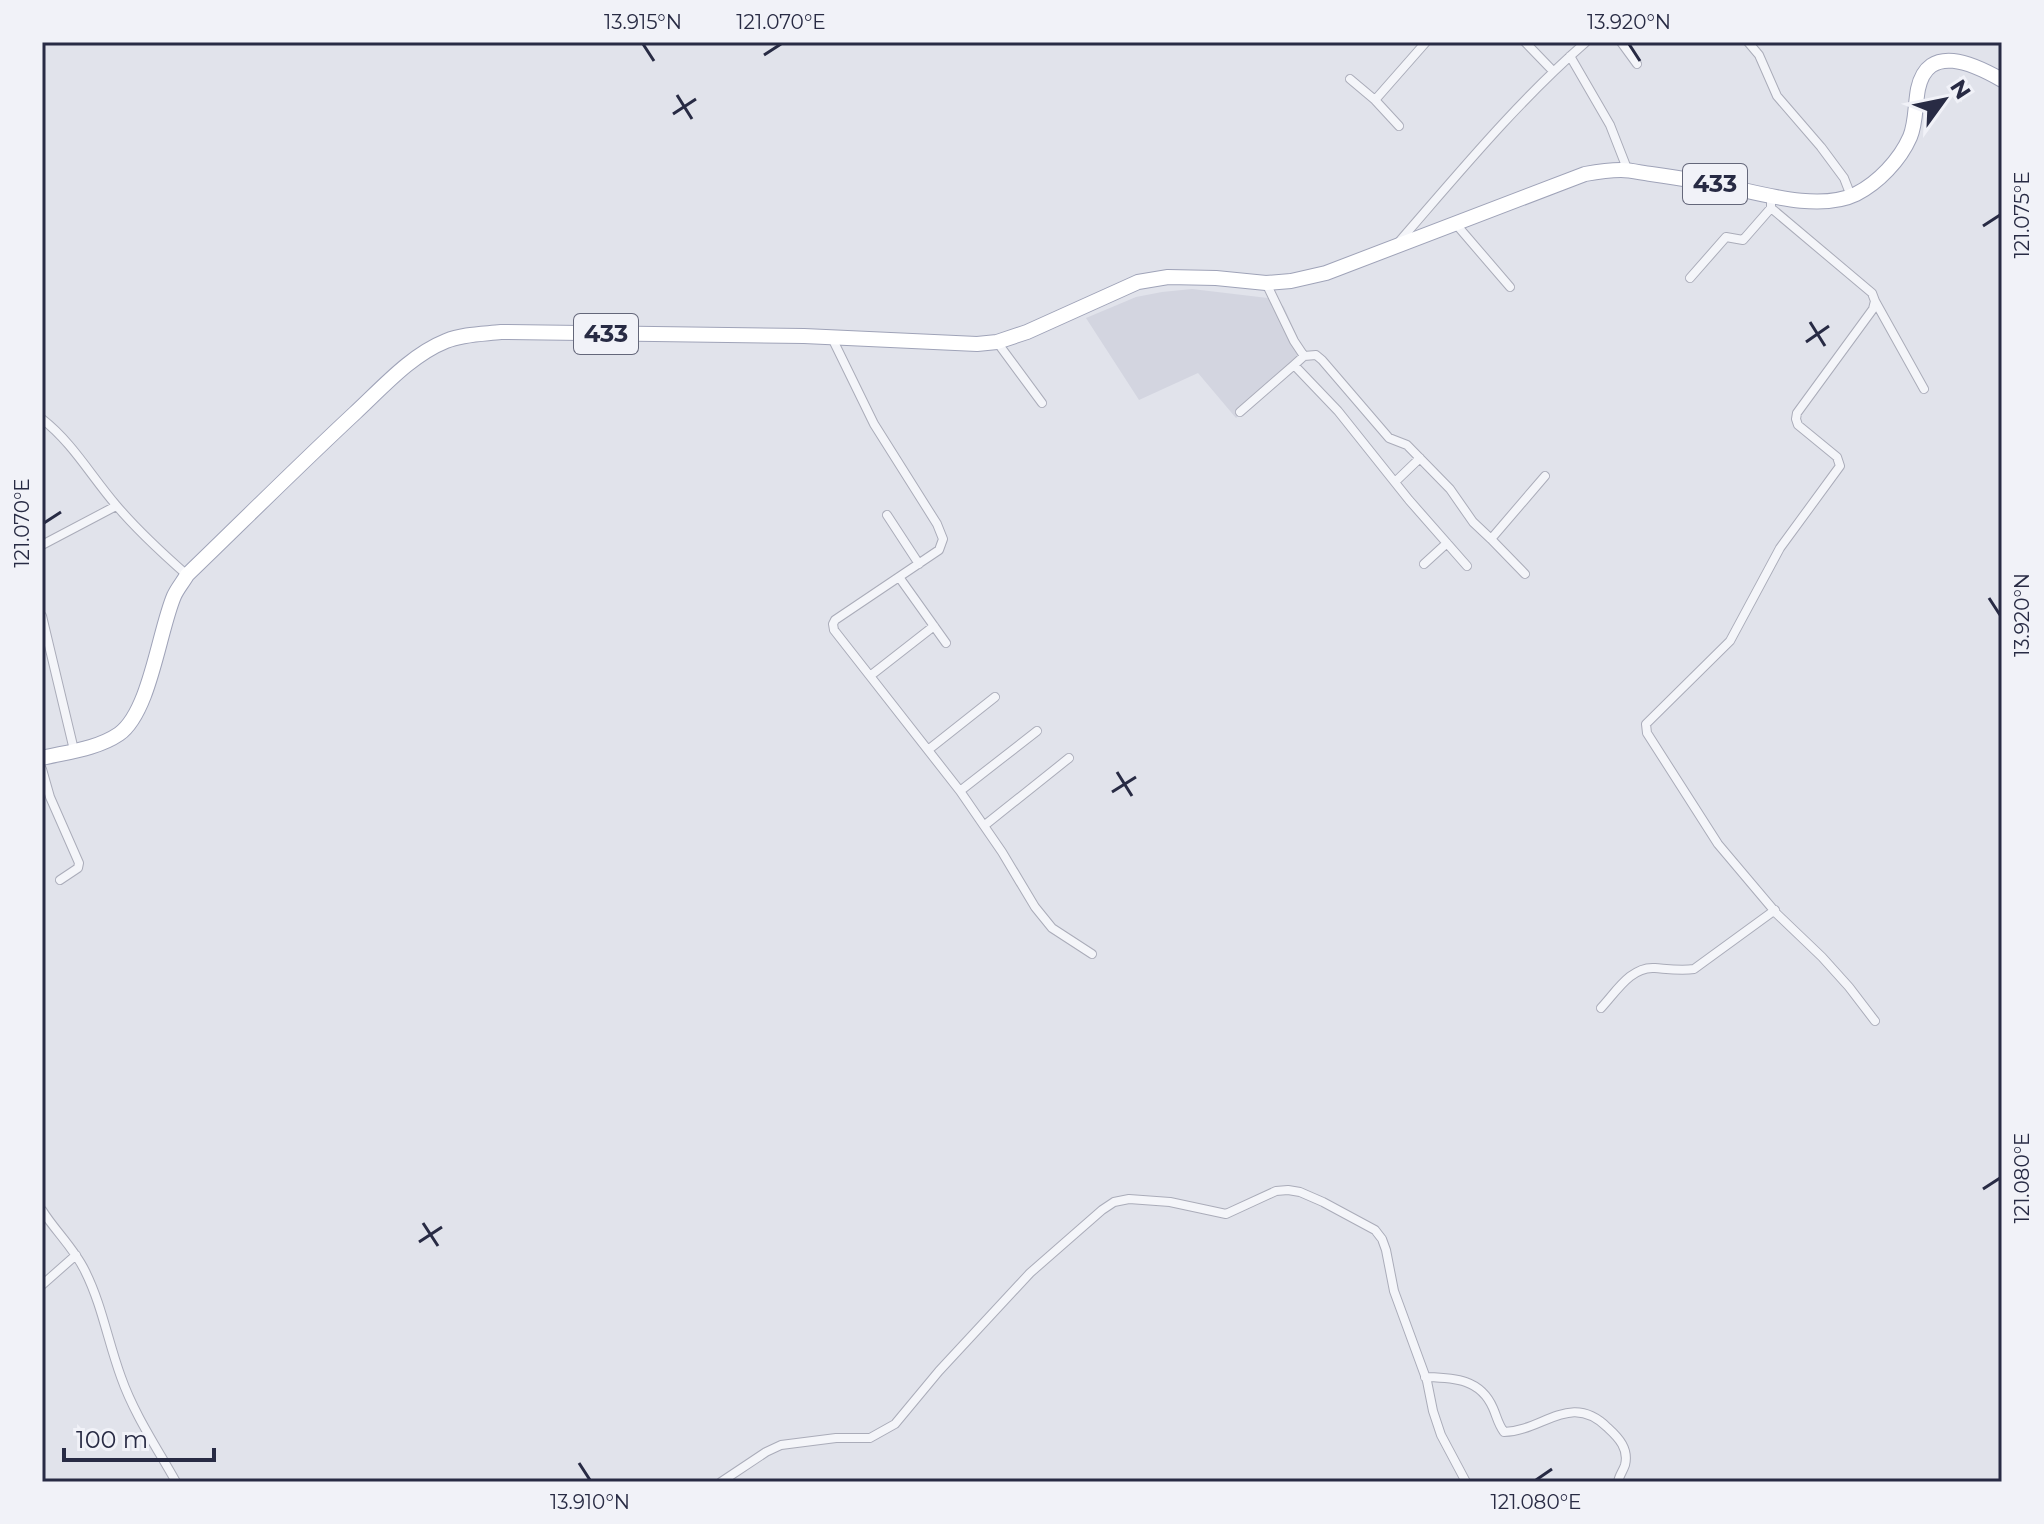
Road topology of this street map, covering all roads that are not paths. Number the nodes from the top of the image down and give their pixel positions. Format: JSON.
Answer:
{"nodes":[{"id":1,"x":1426,"y":42,"type":"edge"},
{"id":2,"x":1525,"y":42,"type":"edge"},
{"id":3,"x":1586,"y":42,"type":"edge"},
{"id":4,"x":1621,"y":42,"type":"edge"},
{"id":5,"x":1748,"y":42,"type":"edge"},
{"id":6,"x":1570,"y":56,"type":"junction"},
{"id":7,"x":1637,"y":64,"type":"dead end"},
{"id":8,"x":1553,"y":71,"type":"junction"},
{"id":9,"x":1350,"y":79,"type":"dead end"},
{"id":10,"x":2002,"y":80,"type":"edge"},
{"id":11,"x":1375,"y":100,"type":"junction"},
{"id":12,"x":1399,"y":126,"type":"dead end"},
{"id":13,"x":1628,"y":171,"type":"junction"},
{"id":14,"x":1851,"y":196,"type":"junction"},
{"id":15,"x":1771,"y":202,"type":"junction"},
{"id":16,"x":1455,"y":222,"type":"junction"},
{"id":17,"x":1394,"y":247,"type":"junction"},
{"id":18,"x":1690,"y":278,"type":"dead end"},
{"id":19,"x":1266,"y":283,"type":"junction"},
{"id":20,"x":1510,"y":287,"type":"dead end"},
{"id":21,"x":1875,"y":301,"type":"junction"},
{"id":22,"x":831,"y":337,"type":"junction"},
{"id":23,"x":997,"y":342,"type":"junction"},
{"id":24,"x":1304,"y":356,"type":"junction"},
{"id":25,"x":1294,"y":365,"type":"junction"},
{"id":26,"x":1924,"y":389,"type":"dead end"},
{"id":27,"x":1042,"y":403,"type":"dead end"},
{"id":28,"x":1240,"y":412,"type":"dead end"},
{"id":29,"x":42,"y":419,"type":"edge"},
{"id":30,"x":1420,"y":458,"type":"junction"},
{"id":31,"x":1545,"y":476,"type":"dead end"},
{"id":32,"x":1395,"y":482,"type":"junction"},
{"id":33,"x":116,"y":506,"type":"junction"},
{"id":34,"x":887,"y":515,"type":"dead end"},
{"id":35,"x":1491,"y":539,"type":"junction"},
{"id":36,"x":1447,"y":543,"type":"junction"},
{"id":37,"x":42,"y":545,"type":"edge"},
{"id":38,"x":919,"y":564,"type":"junction"},
{"id":39,"x":1424,"y":564,"type":"dead end"},
{"id":40,"x":1467,"y":566,"type":"dead end"},
{"id":41,"x":1525,"y":574,"type":"dead end"},
{"id":42,"x":187,"y":575,"type":"junction"},
{"id":43,"x":899,"y":577,"type":"junction"},
{"id":44,"x":42,"y":616,"type":"edge"},
{"id":45,"x":934,"y":626,"type":"junction"},
{"id":46,"x":946,"y":643,"type":"dead end"},
{"id":47,"x":870,"y":676,"type":"junction"},
{"id":48,"x":995,"y":697,"type":"dead end"},
{"id":49,"x":1037,"y":731,"type":"dead end"},
{"id":50,"x":74,"y":750,"type":"junction"},
{"id":51,"x":928,"y":750,"type":"junction"},
{"id":52,"x":42,"y":758,"type":"edge"},
{"id":53,"x":1069,"y":758,"type":"dead end"},
{"id":54,"x":42,"y":769,"type":"edge"},
{"id":55,"x":960,"y":791,"type":"junction"},
{"id":56,"x":985,"y":825,"type":"junction"},
{"id":57,"x":60,"y":880,"type":"dead end"},
{"id":58,"x":1775,"y":910,"type":"junction"},
{"id":59,"x":1092,"y":954,"type":"dead end"},
{"id":60,"x":1601,"y":1008,"type":"dead end"},
{"id":61,"x":1875,"y":1021,"type":"dead end"},
{"id":62,"x":42,"y":1210,"type":"edge"},
{"id":63,"x":76,"y":1255,"type":"junction"},
{"id":64,"x":42,"y":1285,"type":"edge"},
{"id":65,"x":1425,"y":1377,"type":"junction"},
{"id":66,"x":176,"y":1482,"type":"edge"},
{"id":67,"x":721,"y":1482,"type":"edge"},
{"id":68,"x":1466,"y":1482,"type":"edge"},
{"id":69,"x":1618,"y":1482,"type":"edge"}],
"edges":[{"from":1,"to":11,"type":"street"},
{"from":2,"to":8,"type":"street"},
{"from":3,"to":6,"type":"street"},
{"from":4,"to":7,"type":"street"},
{"from":5,"to":14,"type":"street"},
{"from":6,"to":8,"type":"street"},
{"from":6,"to":13,"type":"street"},
{"from":8,"to":17,"type":"street"},
{"from":9,"to":11,"type":"street"},
{"from":10,"to":14,"type":"main road","number":"433"},
{"from":11,"to":12,"type":"street"},
{"from":13,"to":15,"type":"main road","number":"433"},
{"from":13,"to":16,"type":"main road","number":"433"},
{"from":14,"to":15,"type":"main road","number":"433"},
{"from":15,"to":18,"type":"street"},
{"from":15,"to":21,"type":"street"},
{"from":16,"to":17,"type":"main road","number":"433"},
{"from":16,"to":20,"type":"street"},
{"from":17,"to":19,"type":"main road","number":"433"},
{"from":19,"to":23,"type":"main road","number":"433"},
{"from":19,"to":24,"type":"street"},
{"from":21,"to":26,"type":"street"},
{"from":21,"to":58,"type":"street"},
{"from":22,"to":23,"type":"main road","number":"433"},
{"from":22,"to":38,"type":"street"},
{"from":22,"to":42,"type":"main road","number":"433"},
{"from":23,"to":27,"type":"street"},
{"from":24,"to":25,"type":"street"},
{"from":24,"to":30,"type":"street"},
{"from":25,"to":28,"type":"street"},
{"from":25,"to":32,"type":"street"},
{"from":29,"to":33,"type":"street"},
{"from":30,"to":32,"type":"street"},
{"from":30,"to":35,"type":"street"},
{"from":31,"to":35,"type":"street"},
{"from":32,"to":36,"type":"street"},
{"from":33,"to":37,"type":"street"},
{"from":33,"to":42,"type":"street"},
{"from":34,"to":38,"type":"street"},
{"from":35,"to":41,"type":"street"},
{"from":36,"to":39,"type":"street"},
{"from":36,"to":40,"type":"street"},
{"from":38,"to":43,"type":"street"},
{"from":42,"to":50,"type":"main road","number":"433"},
{"from":43,"to":45,"type":"street"},
{"from":43,"to":47,"type":"street"},
{"from":44,"to":50,"type":"street"},
{"from":45,"to":46,"type":"street"},
{"from":45,"to":47,"type":"street"},
{"from":47,"to":51,"type":"street"},
{"from":48,"to":51,"type":"street"},
{"from":49,"to":55,"type":"street"},
{"from":50,"to":52,"type":"main road","number":"433"},
{"from":51,"to":55,"type":"street"},
{"from":53,"to":56,"type":"street"},
{"from":54,"to":57,"type":"street"},
{"from":55,"to":56,"type":"street"},
{"from":56,"to":59,"type":"street"},
{"from":58,"to":60,"type":"street"},
{"from":58,"to":61,"type":"street"},
{"from":62,"to":63,"type":"street"},
{"from":63,"to":64,"type":"street"},
{"from":63,"to":66,"type":"street"},
{"from":65,"to":67,"type":"street"},
{"from":65,"to":68,"type":"street"},
{"from":65,"to":69,"type":"street"}]}
